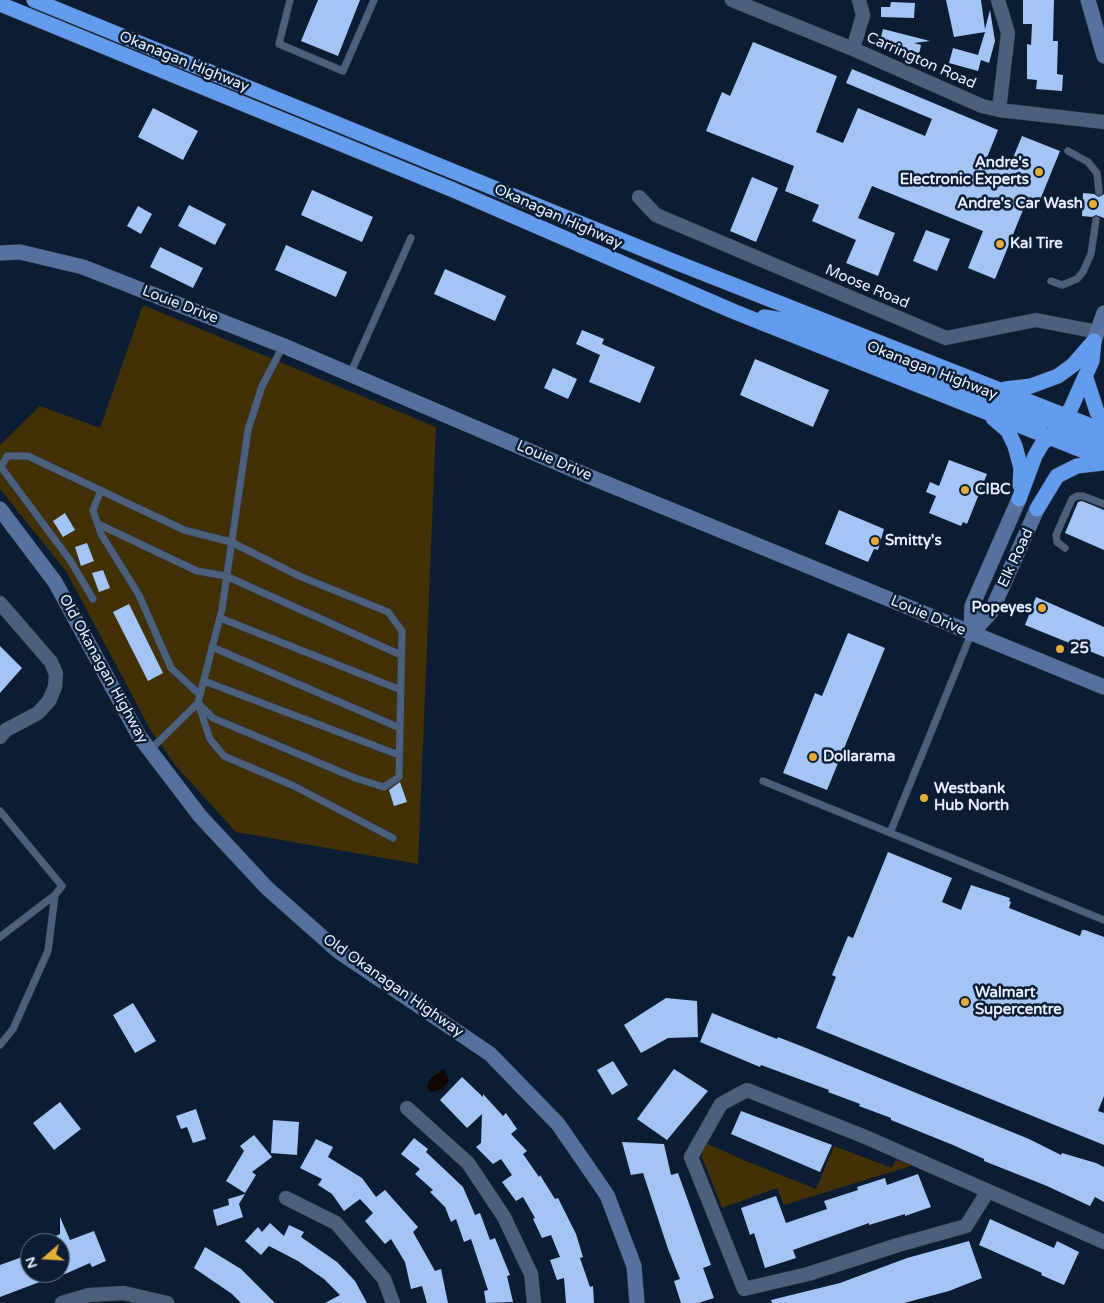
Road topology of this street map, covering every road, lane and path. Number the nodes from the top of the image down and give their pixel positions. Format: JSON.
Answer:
{"nodes":[{"id":1,"x":34,"y":0,"type":"edge"},
{"id":2,"x":290,"y":0,"type":"edge"},
{"id":3,"x":374,"y":0,"type":"edge"},
{"id":4,"x":732,"y":0,"type":"edge"},
{"id":5,"x":859,"y":0,"type":"edge"},
{"id":6,"x":998,"y":0,"type":"edge"},
{"id":7,"x":1088,"y":0,"type":"edge"},
{"id":8,"x":0,"y":4,"type":"edge"},
{"id":9,"x":854,"y":49,"type":"junction"},
{"id":10,"x":1104,"y":56,"type":"edge"},
{"id":11,"x":999,"y":110,"type":"junction"},
{"id":12,"x":1104,"y":122,"type":"edge"},
{"id":13,"x":1068,"y":151,"type":"dead end"},
{"id":14,"x":1099,"y":192,"type":"dead end"},
{"id":15,"x":639,"y":197,"type":"dead end"},
{"id":16,"x":1096,"y":220,"type":"dead end"},
{"id":17,"x":411,"y":238,"type":"dead end"},
{"id":18,"x":0,"y":252,"type":"edge"},
{"id":19,"x":1051,"y":281,"type":"dead end"},
{"id":20,"x":735,"y":312,"type":"junction"},
{"id":21,"x":1104,"y":313,"type":"edge"},
{"id":22,"x":1096,"y":336,"type":"junction"},
{"id":23,"x":284,"y":346,"type":"junction"},
{"id":24,"x":350,"y":374,"type":"junction"},
{"id":25,"x":1086,"y":378,"type":"junction"},
{"id":26,"x":1003,"y":390,"type":"junction"},
{"id":27,"x":977,"y":407,"type":"junction"},
{"id":28,"x":1066,"y":416,"type":"junction"},
{"id":29,"x":1104,"y":421,"type":"edge"},
{"id":30,"x":1104,"y":431,"type":"edge"},
{"id":31,"x":1050,"y":436,"type":"junction"},
{"id":32,"x":1104,"y":447,"type":"edge"},
{"id":33,"x":1104,"y":461,"type":"edge"},
{"id":34,"x":101,"y":490,"type":"junction"},
{"id":35,"x":1019,"y":499,"type":"junction"},
{"id":36,"x":1104,"y":504,"type":"edge"},
{"id":37,"x":1037,"y":508,"type":"joint"},
{"id":38,"x":0,"y":509,"type":"edge"},
{"id":39,"x":98,"y":524,"type":"junction"},
{"id":40,"x":231,"y":542,"type":"junction"},
{"id":41,"x":1065,"y":548,"type":"dead end"},
{"id":42,"x":226,"y":576,"type":"junction"},
{"id":43,"x":93,"y":599,"type":"dead end"},
{"id":44,"x":0,"y":603,"type":"edge"},
{"id":45,"x":220,"y":618,"type":"junction"},
{"id":46,"x":971,"y":634,"type":"junction"},
{"id":47,"x":212,"y":647,"type":"junction"},
{"id":48,"x":401,"y":655,"type":"junction"},
{"id":49,"x":204,"y":681,"type":"junction"},
{"id":50,"x":1104,"y":687,"type":"edge"},
{"id":51,"x":401,"y":690,"type":"junction"},
{"id":52,"x":199,"y":699,"type":"junction"},
{"id":53,"x":400,"y":728,"type":"junction"},
{"id":54,"x":0,"y":736,"type":"edge"},
{"id":55,"x":150,"y":750,"type":"junction"},
{"id":56,"x":399,"y":755,"type":"junction"},
{"id":57,"x":763,"y":781,"type":"dead end"},
{"id":58,"x":0,"y":811,"type":"edge"},
{"id":59,"x":890,"y":833,"type":"junction"},
{"id":60,"x":393,"y":838,"type":"dead end"},
{"id":61,"x":55,"y":895,"type":"junction"},
{"id":62,"x":1104,"y":920,"type":"edge"},
{"id":63,"x":0,"y":937,"type":"edge"},
{"id":64,"x":0,"y":1045,"type":"edge"},
{"id":65,"x":407,"y":1108,"type":"dead end"},
{"id":66,"x":988,"y":1191,"type":"junction"},
{"id":67,"x":286,"y":1198,"type":"dead end"},
{"id":68,"x":1104,"y":1242,"type":"edge"},
{"id":69,"x":147,"y":1301,"type":"edge"},
{"id":70,"x":62,"y":1303,"type":"edge"},
{"id":71,"x":167,"y":1303,"type":"edge"},
{"id":72,"x":393,"y":1303,"type":"edge"},
{"id":73,"x":534,"y":1303,"type":"edge"},
{"id":74,"x":636,"y":1303,"type":"edge"}],
"edges":[{"from":1,"to":26,"type":"highway","name":"Okanagan Highway"},
{"from":2,"to":3,"type":"lane"},
{"from":4,"to":9,"type":"street","name":"Carrington Road"},
{"from":5,"to":9,"type":"street"},
{"from":6,"to":11,"type":"street"},
{"from":7,"to":10,"type":"street"},
{"from":8,"to":20,"type":"highway","name":"Okanagan Highway"},
{"from":9,"to":11,"type":"street","name":"Carrington Road"},
{"from":11,"to":12,"type":"street","name":"Carrington Road"},
{"from":13,"to":14,"type":"lane"},
{"from":15,"to":22,"type":"street","name":"Moose Road"},
{"from":16,"to":19,"type":"lane"},
{"from":17,"to":24,"type":"lane"},
{"from":18,"to":23,"type":"street","name":"Louie Drive"},
{"from":20,"to":27,"type":"highway","name":"Okanagan Highway"},
{"from":20,"to":28,"type":"highway"},
{"from":21,"to":22,"type":"street"},
{"from":22,"to":25,"type":"highway"},
{"from":22,"to":26,"type":"highway"},
{"from":23,"to":24,"type":"street","name":"Louie Drive"},
{"from":23,"to":40,"type":"lane"},
{"from":24,"to":46,"type":"street","name":"Louie Drive"},
{"from":25,"to":28,"type":"highway"},
{"from":25,"to":29,"type":"highway"},
{"from":26,"to":28,"type":"highway","name":"Okanagan Highway"},
{"from":27,"to":31,"type":"highway","name":"Okanagan Highway"},
{"from":27,"to":35,"type":"highway"},
{"from":28,"to":30,"type":"highway","name":"Okanagan Highway"},
{"from":31,"to":32,"type":"highway"},
{"from":31,"to":33,"type":"highway","name":"Okanagan Highway"},
{"from":31,"to":35,"type":"highway"},
{"from":33,"to":37,"type":"highway"},
{"from":34,"to":39,"type":"lane"},
{"from":34,"to":40,"type":"lane"},
{"from":34,"to":43,"type":"lane"},
{"from":35,"to":46,"type":"street","name":"Elk Road"},
{"from":36,"to":41,"type":"lane"},
{"from":37,"to":46,"type":"street","name":"Elk Road"},
{"from":38,"to":55,"type":"street","name":"Old Okanagan Highway"},
{"from":39,"to":42,"type":"lane"},
{"from":39,"to":52,"type":"lane"},
{"from":40,"to":42,"type":"lane"},
{"from":40,"to":48,"type":"lane"},
{"from":42,"to":45,"type":"lane"},
{"from":42,"to":48,"type":"lane"},
{"from":44,"to":54,"type":"street"},
{"from":45,"to":47,"type":"lane"},
{"from":45,"to":51,"type":"lane"},
{"from":46,"to":50,"type":"street","name":"Louie Drive"},
{"from":46,"to":59,"type":"lane"},
{"from":47,"to":49,"type":"lane"},
{"from":47,"to":53,"type":"lane"},
{"from":48,"to":51,"type":"lane"},
{"from":49,"to":52,"type":"lane"},
{"from":49,"to":56,"type":"lane"},
{"from":51,"to":53,"type":"lane"},
{"from":52,"to":55,"type":"lane"},
{"from":52,"to":56,"type":"lane"},
{"from":52,"to":60,"type":"lane"},
{"from":53,"to":56,"type":"lane"},
{"from":55,"to":74,"type":"street","name":"Old Okanagan Highway"},
{"from":57,"to":59,"type":"lane"},
{"from":58,"to":61,"type":"lane"},
{"from":59,"to":62,"type":"lane"},
{"from":61,"to":63,"type":"lane"},
{"from":61,"to":64,"type":"lane"},
{"from":65,"to":73,"type":"street"},
{"from":66,"to":66,"type":"street"},
{"from":66,"to":68,"type":"street"},
{"from":67,"to":72,"type":"street"},
{"from":69,"to":70,"type":"street"},
{"from":69,"to":71,"type":"street"}]}
